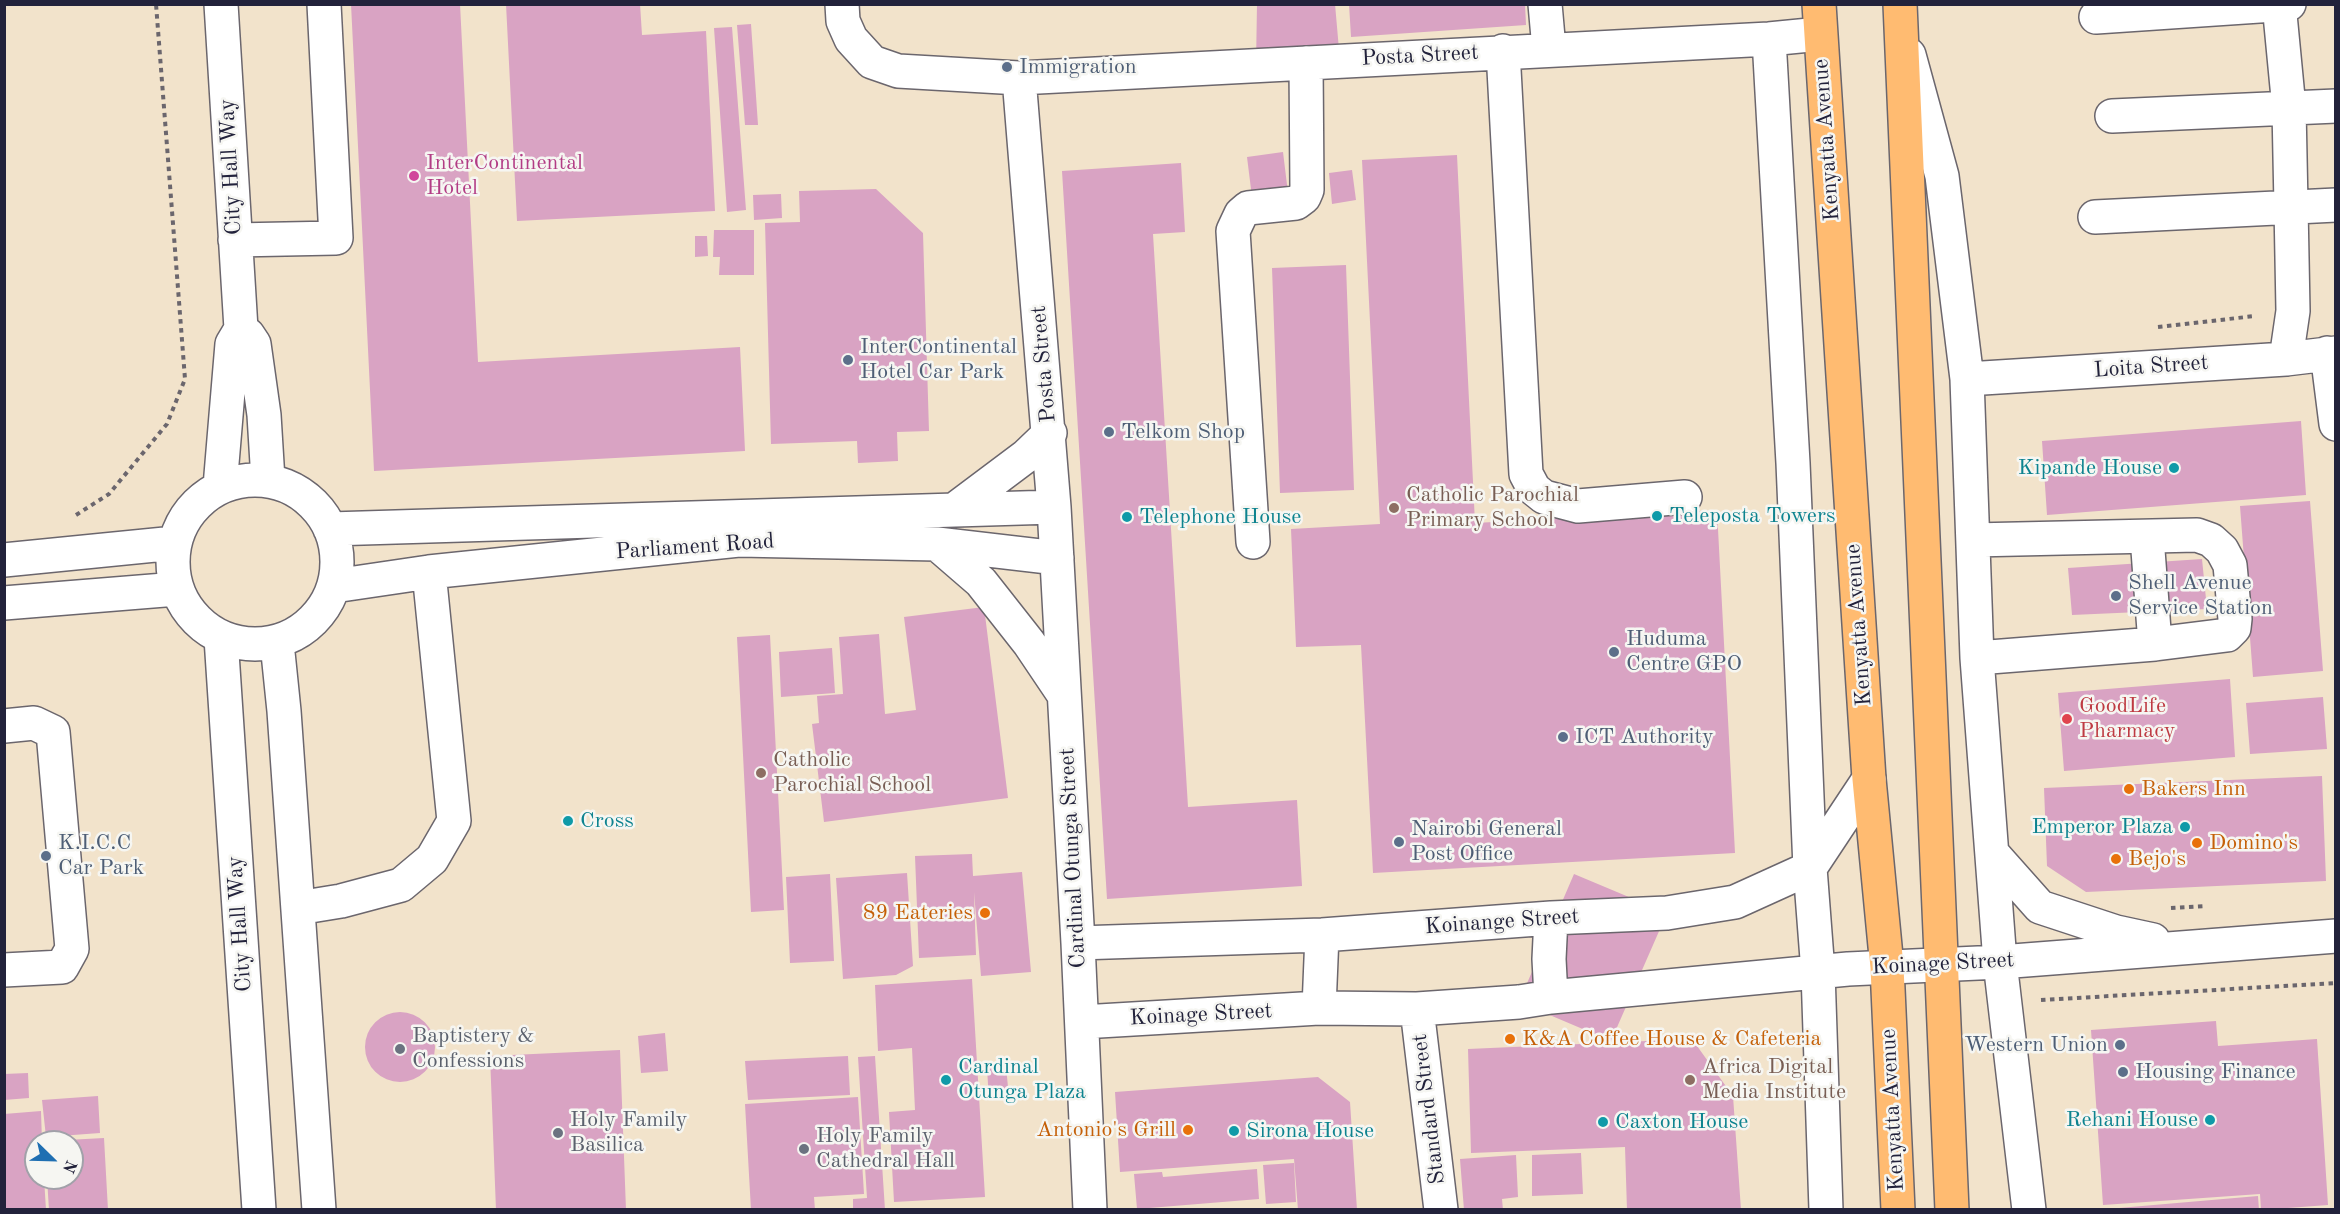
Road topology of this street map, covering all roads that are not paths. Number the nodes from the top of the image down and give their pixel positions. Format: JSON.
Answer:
{"nodes":[{"id":1,"x":221,"y":4,"type":"edge"},
{"id":2,"x":324,"y":4,"type":"edge"},
{"id":3,"x":842,"y":4,"type":"edge"},
{"id":4,"x":1545,"y":4,"type":"edge"},
{"id":5,"x":2289,"y":4,"type":"edge"},
{"id":6,"x":2279,"y":5,"type":"edge"},
{"id":7,"x":1901,"y":16,"type":"edge"},
{"id":8,"x":2096,"y":17,"type":"dead end"},
{"id":9,"x":1819,"y":19,"type":"edge"},
{"id":10,"x":1769,"y":39,"type":"junction"},
{"id":11,"x":1549,"y":49,"type":"junction"},
{"id":12,"x":1503,"y":51,"type":"junction"},
{"id":13,"x":1306,"y":63,"type":"junction"},
{"id":14,"x":1019,"y":78,"type":"junction"},
{"id":15,"x":2336,"y":106,"type":"edge"},
{"id":16,"x":2289,"y":108,"type":"junction"},
{"id":17,"x":2112,"y":116,"type":"dead end"},
{"id":18,"x":2336,"y":205,"type":"edge"},
{"id":19,"x":2292,"y":206,"type":"junction"},
{"id":20,"x":2095,"y":217,"type":"dead end"},
{"id":21,"x":235,"y":240,"type":"junction"},
{"id":22,"x":241,"y":329,"type":"junction"},
{"id":23,"x":2331,"y":353,"type":"edge"},
{"id":24,"x":2286,"y":359,"type":"junction"},
{"id":25,"x":1967,"y":379,"type":"junction"},
{"id":26,"x":2336,"y":424,"type":"edge"},
{"id":27,"x":1050,"y":433,"type":"junction"},
{"id":28,"x":268,"y":480,"type":"junction"},
{"id":29,"x":220,"y":487,"type":"junction"},
{"id":30,"x":1685,"y":497,"type":"dead end"},
{"id":31,"x":1054,"y":507,"type":"junction"},
{"id":32,"x":954,"y":510,"type":"junction"},
{"id":33,"x":330,"y":529,"type":"junction"},
{"id":34,"x":2147,"y":537,"type":"junction"},
{"id":35,"x":1973,"y":540,"type":"junction"},
{"id":36,"x":1253,"y":542,"type":"dead end"},
{"id":37,"x":175,"y":543,"type":"junction"},
{"id":38,"x":938,"y":544,"type":"junction"},
{"id":39,"x":1057,"y":558,"type":"junction"},
{"id":40,"x":4,"y":560,"type":"edge"},
{"id":41,"x":429,"y":572,"type":"junction"},
{"id":42,"x":334,"y":586,"type":"junction"},
{"id":43,"x":177,"y":589,"type":"junction"},
{"id":44,"x":4,"y":603,"type":"edge"},
{"id":45,"x":222,"y":638,"type":"junction"},
{"id":46,"x":277,"y":643,"type":"junction"},
{"id":47,"x":2154,"y":645,"type":"junction"},
{"id":48,"x":1977,"y":658,"type":"junction"},
{"id":49,"x":1064,"y":694,"type":"junction"},
{"id":50,"x":4,"y":726,"type":"edge"},
{"id":51,"x":1869,"y":779,"type":"junction"},
{"id":52,"x":1992,"y":853,"type":"junction"},
{"id":53,"x":1810,"y":868,"type":"junction"},
{"id":54,"x":298,"y":908,"type":"junction"},
{"id":55,"x":1551,"y":918,"type":"junction"},
{"id":56,"x":1322,"y":935,"type":"junction"},
{"id":57,"x":2336,"y":936,"type":"edge"},
{"id":58,"x":1078,"y":943,"type":"junction"},
{"id":59,"x":2184,"y":948,"type":"junction"},
{"id":60,"x":2000,"y":962,"type":"junction"},
{"id":61,"x":1941,"y":964,"type":"junction"},
{"id":62,"x":1887,"y":967,"type":"junction"},
{"id":63,"x":4,"y":970,"type":"edge"},
{"id":64,"x":1818,"y":972,"type":"junction"},
{"id":65,"x":1551,"y":997,"type":"junction"},
{"id":66,"x":1319,"y":1008,"type":"junction"},
{"id":67,"x":1417,"y":1009,"type":"junction"},
{"id":68,"x":1082,"y":1022,"type":"junction"},
{"id":69,"x":1082,"y":1204,"type":"edge"},
{"id":70,"x":259,"y":1209,"type":"edge"},
{"id":71,"x":319,"y":1209,"type":"edge"},
{"id":72,"x":1441,"y":1209,"type":"edge"},
{"id":73,"x":1826,"y":1209,"type":"edge"},
{"id":74,"x":1898,"y":1209,"type":"edge"},
{"id":75,"x":1952,"y":1209,"type":"edge"},
{"id":76,"x":2029,"y":1209,"type":"edge"}],
"edges":[{"from":1,"to":21,"type":"street","name":"City Hall Way"},
{"from":2,"to":21,"type":"street"},
{"from":3,"to":14,"type":"street","name":"Posta Street"},
{"from":4,"to":11,"type":"street"},
{"from":5,"to":6,"type":"street"},
{"from":6,"to":8,"type":"street"},
{"from":6,"to":16,"type":"street"},
{"from":7,"to":25,"type":"street"},
{"from":7,"to":61,"type":"main road"},
{"from":9,"to":10,"type":"street","name":"Posta Street"},
{"from":9,"to":51,"type":"main road","name":"Kenyatta Avenue"},
{"from":10,"to":11,"type":"street","name":"Posta Street"},
{"from":10,"to":53,"type":"street"},
{"from":11,"to":12,"type":"street","name":"Posta Street"},
{"from":12,"to":13,"type":"street","name":"Posta Street"},
{"from":12,"to":30,"type":"street"},
{"from":13,"to":14,"type":"street","name":"Posta Street"},
{"from":13,"to":36,"type":"street"},
{"from":14,"to":27,"type":"street","name":"Posta Street"},
{"from":15,"to":16,"type":"street"},
{"from":16,"to":17,"type":"street"},
{"from":16,"to":19,"type":"street"},
{"from":18,"to":19,"type":"street"},
{"from":19,"to":20,"type":"street"},
{"from":19,"to":24,"type":"street"},
{"from":21,"to":22,"type":"street","name":"City Hall Way"},
{"from":22,"to":28,"type":"street","name":"City Hall Way"},
{"from":22,"to":29,"type":"street","name":"City Hall Way"},
{"from":23,"to":24,"type":"street","name":"Loita Street"},
{"from":23,"to":26,"type":"street"},
{"from":24,"to":25,"type":"street","name":"Loita Street"},
{"from":25,"to":35,"type":"street"},
{"from":27,"to":31,"type":"street","name":"Posta Street"},
{"from":27,"to":32,"type":"street"},
{"from":28,"to":29,"type":"street"},
{"from":28,"to":33,"type":"street"},
{"from":29,"to":37,"type":"street"},
{"from":31,"to":32,"type":"street","name":"Parliament Road"},
{"from":31,"to":39,"type":"street","name":"Cardinal Otunga Street"},
{"from":32,"to":33,"type":"street","name":"Parliament Road"},
{"from":33,"to":42,"type":"street"},
{"from":34,"to":35,"type":"street"},
{"from":34,"to":47,"type":"street"},
{"from":34,"to":47,"type":"street"},
{"from":35,"to":48,"type":"street"},
{"from":37,"to":40,"type":"street"},
{"from":37,"to":43,"type":"street"},
{"from":38,"to":39,"type":"street","name":"Parliament Road"},
{"from":38,"to":41,"type":"street","name":"Parliament Road"},
{"from":38,"to":49,"type":"street"},
{"from":39,"to":49,"type":"street","name":"Cardinal Otunga Street"},
{"from":41,"to":42,"type":"street","name":"Parliament Road"},
{"from":41,"to":54,"type":"street"},
{"from":42,"to":46,"type":"street"},
{"from":43,"to":44,"type":"street"},
{"from":43,"to":45,"type":"street"},
{"from":45,"to":46,"type":"street"},
{"from":45,"to":70,"type":"street","name":"City Hall Way"},
{"from":46,"to":54,"type":"street"},
{"from":47,"to":48,"type":"street"},
{"from":48,"to":52,"type":"street"},
{"from":49,"to":58,"type":"street","name":"Cardinal Otunga Street"},
{"from":50,"to":63,"type":"street"},
{"from":51,"to":53,"type":"street"},
{"from":51,"to":62,"type":"main road","name":"Kenyatta Avenue"},
{"from":52,"to":59,"type":"street"},
{"from":52,"to":60,"type":"street"},
{"from":53,"to":55,"type":"street","name":"Koinange Street"},
{"from":53,"to":64,"type":"street"},
{"from":54,"to":71,"type":"street"},
{"from":55,"to":56,"type":"street","name":"Koinange Street"},
{"from":55,"to":65,"type":"street"},
{"from":56,"to":58,"type":"street","name":"Koinange Street"},
{"from":56,"to":66,"type":"street"},
{"from":57,"to":59,"type":"street","name":"Koinage Street"},
{"from":58,"to":68,"type":"street","name":"Cardinal Otunga Street"},
{"from":59,"to":60,"type":"street","name":"Koinage Street"},
{"from":60,"to":61,"type":"street","name":"Koinage Street"},
{"from":60,"to":76,"type":"street"},
{"from":61,"to":62,"type":"street","name":"Koinage Street"},
{"from":61,"to":75,"type":"main road"},
{"from":62,"to":64,"type":"street","name":"Koinage Street"},
{"from":62,"to":74,"type":"main road","name":"Kenyatta Avenue"},
{"from":64,"to":65,"type":"street","name":"Koinage Street"},
{"from":64,"to":73,"type":"street"},
{"from":65,"to":67,"type":"street","name":"Koinage Street"},
{"from":66,"to":67,"type":"street","name":"Koinage Street"},
{"from":66,"to":68,"type":"street","name":"Koinage Street"},
{"from":67,"to":72,"type":"street","name":"Standard Street"},
{"from":68,"to":69,"type":"street","name":"Cardinal Otunga Street"}]}
